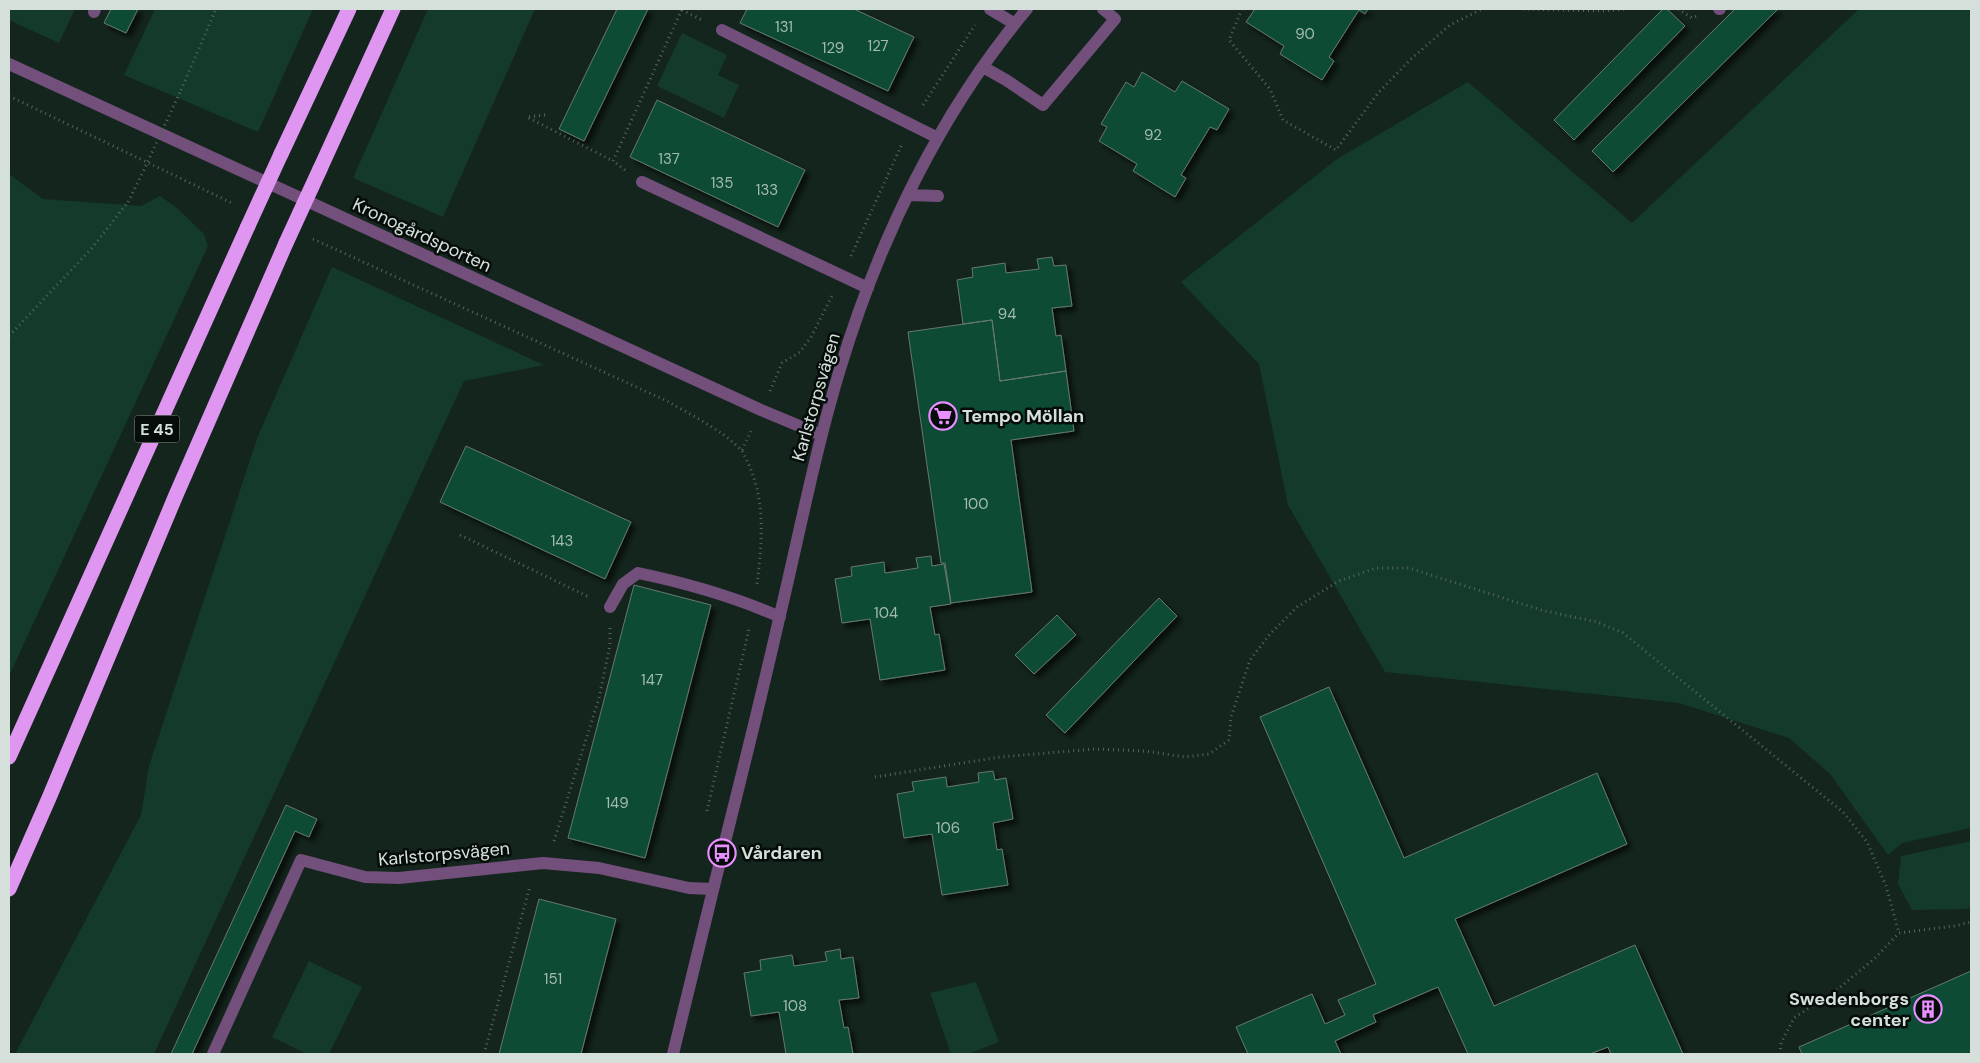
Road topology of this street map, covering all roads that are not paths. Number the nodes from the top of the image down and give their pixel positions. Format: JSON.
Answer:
{"nodes":[{"id":1,"x":348,"y":9,"type":"edge"},
{"id":2,"x":393,"y":9,"type":"edge"},
{"id":3,"x":990,"y":9,"type":"edge"},
{"id":4,"x":1027,"y":9,"type":"edge"},
{"id":5,"x":1103,"y":9,"type":"edge"},
{"id":6,"x":1015,"y":24,"type":"junction"},
{"id":7,"x":722,"y":30,"type":"dead end"},
{"id":8,"x":9,"y":64,"type":"edge"},
{"id":9,"x":983,"y":67,"type":"junction"},
{"id":10,"x":938,"y":138,"type":"junction"},
{"id":11,"x":642,"y":182,"type":"road end"},
{"id":12,"x":908,"y":195,"type":"junction"},
{"id":13,"x":938,"y":196,"type":"dead end"},
{"id":14,"x":868,"y":288,"type":"junction"},
{"id":15,"x":821,"y":436,"type":"junction"},
{"id":16,"x":610,"y":607,"type":"road end"},
{"id":17,"x":780,"y":617,"type":"junction"},
{"id":18,"x":9,"y":757,"type":"edge"},
{"id":19,"x":9,"y":889,"type":"edge"},
{"id":20,"x":713,"y":889,"type":"junction"},
{"id":21,"x":213,"y":1054,"type":"edge"},
{"id":22,"x":672,"y":1054,"type":"edge"}],
"edges":[{"from":1,"to":18,"type":"highway","number":"E 45","bridge":true},
{"from":2,"to":19,"type":"highway","number":"E 45","bridge":true},
{"from":3,"to":6,"type":"street"},
{"from":4,"to":6,"type":"street","name":"Karlstorpsvägen"},
{"from":5,"to":9,"type":"street"},
{"from":6,"to":9,"type":"street","name":"Karlstorpsvägen"},
{"from":7,"to":10,"type":"street"},
{"from":8,"to":15,"type":"street","name":"Kronogårdsporten"},
{"from":9,"to":10,"type":"street","name":"Karlstorpsvägen"},
{"from":10,"to":12,"type":"street","name":"Karlstorpsvägen"},
{"from":11,"to":14,"type":"street"},
{"from":12,"to":13,"type":"street"},
{"from":12,"to":14,"type":"street","name":"Karlstorpsvägen"},
{"from":14,"to":15,"type":"street","name":"Karlstorpsvägen"},
{"from":15,"to":17,"type":"street","name":"Karlstorpsvägen"},
{"from":16,"to":17,"type":"street"},
{"from":17,"to":20,"type":"street","name":"Karlstorpsvägen"},
{"from":20,"to":21,"type":"street","name":"Karlstorpsvägen"},
{"from":20,"to":22,"type":"street","name":"Karlstorpsvägen"}]}
